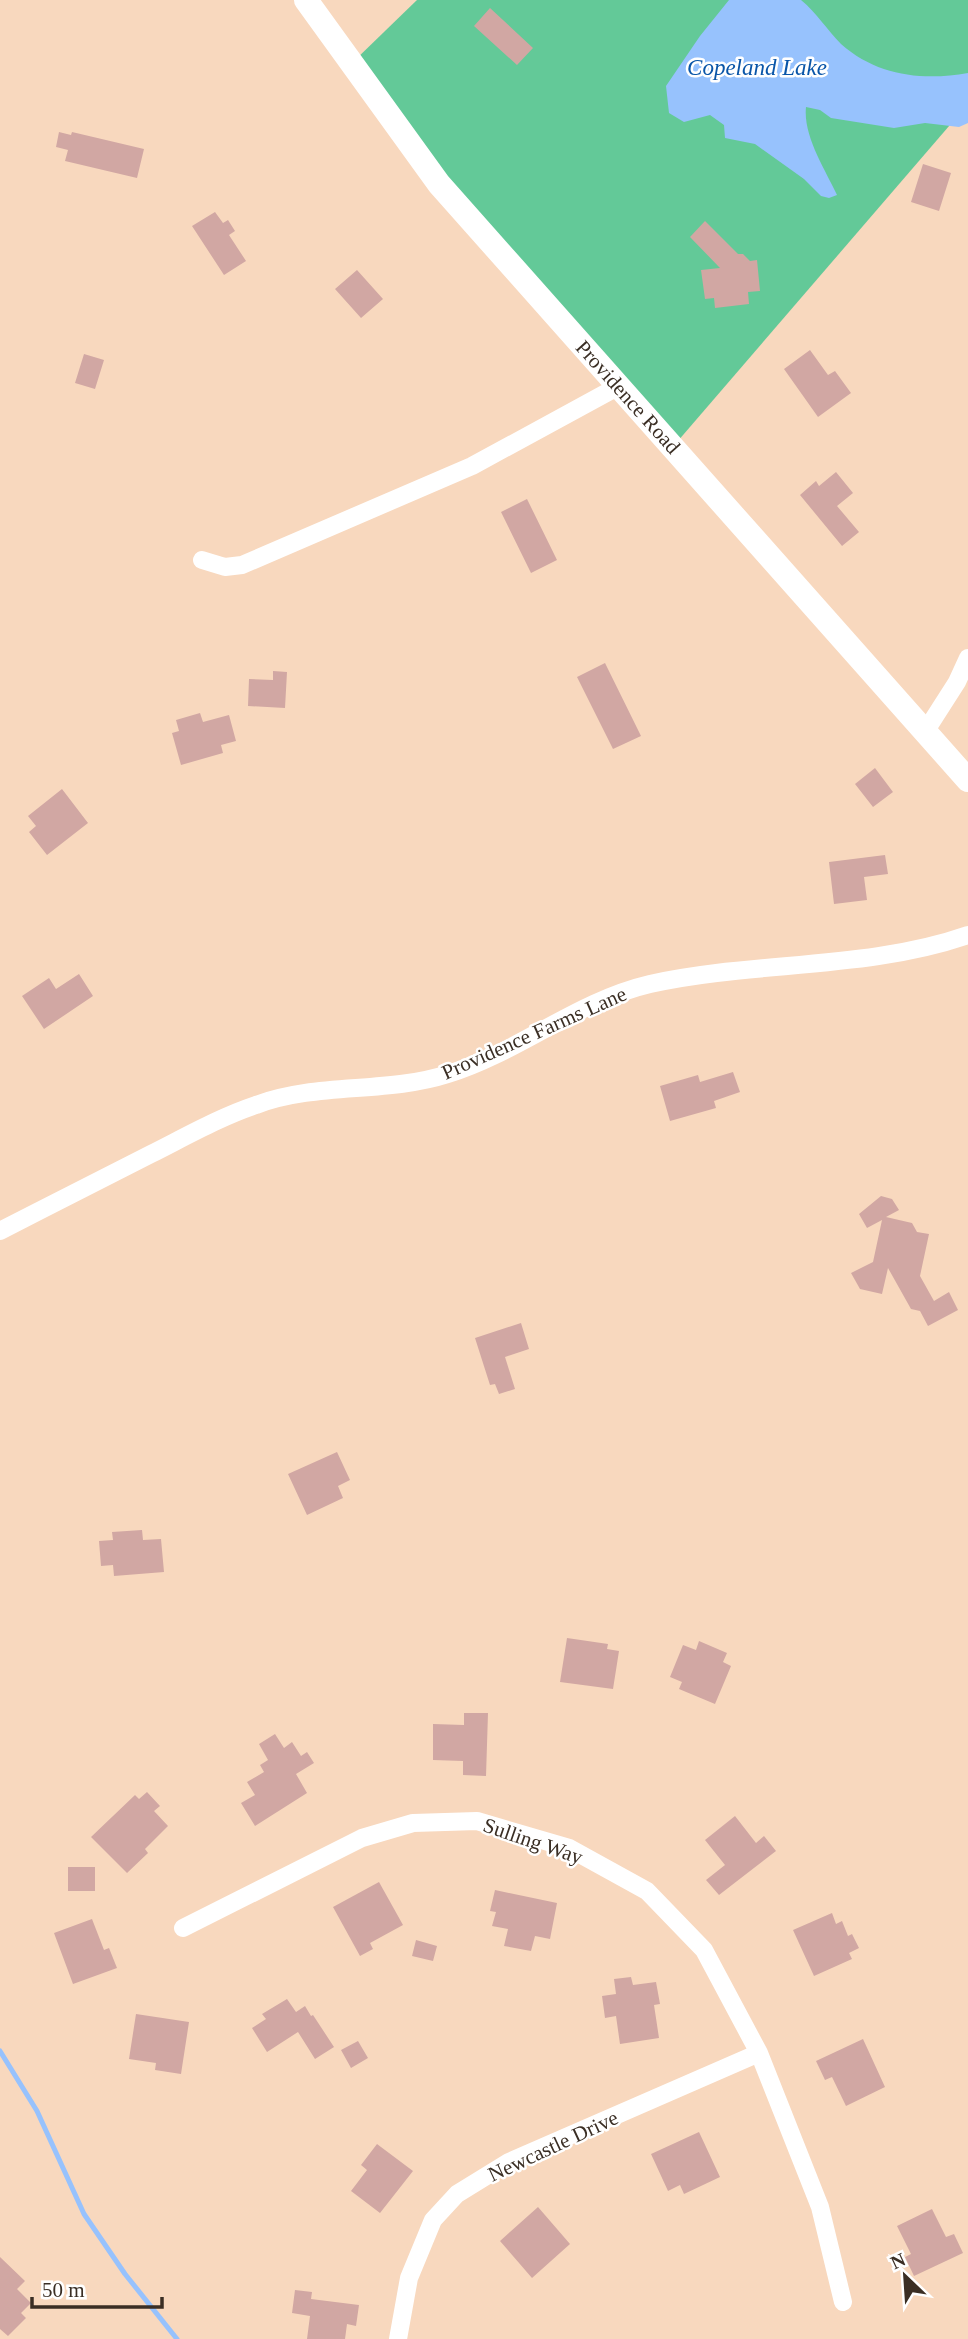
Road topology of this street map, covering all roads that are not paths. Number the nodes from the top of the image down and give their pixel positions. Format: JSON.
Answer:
{"nodes":[{"id":1,"x":306,"y":0,"type":"edge"},
{"id":2,"x":619,"y":386,"type":"junction"},
{"id":3,"x":202,"y":560,"type":"dead end"},
{"id":4,"x":968,"y":658,"type":"edge"},
{"id":5,"x":925,"y":732,"type":"junction"},
{"id":6,"x":968,"y":780,"type":"edge"},
{"id":7,"x":968,"y":935,"type":"edge"},
{"id":8,"x":0,"y":1231,"type":"edge"},
{"id":9,"x":183,"y":1928,"type":"dead end"},
{"id":10,"x":759,"y":2053,"type":"junction"},
{"id":11,"x":843,"y":2302,"type":"dead end"},
{"id":12,"x":398,"y":2339,"type":"edge"}],
"edges":[{"from":1,"to":2,"type":"street","name":"Providence Road"},
{"from":2,"to":3,"type":"street"},
{"from":2,"to":5,"type":"street","name":"Providence Road"},
{"from":4,"to":5,"type":"street"},
{"from":5,"to":6,"type":"street","name":"Providence Road"},
{"from":7,"to":8,"type":"street","name":"Providence Farms Lane"},
{"from":9,"to":10,"type":"street","name":"Sulling Way"},
{"from":10,"to":11,"type":"street","name":"Sulling Way"},
{"from":10,"to":12,"type":"street","name":"Newcastle Drive"}]}
